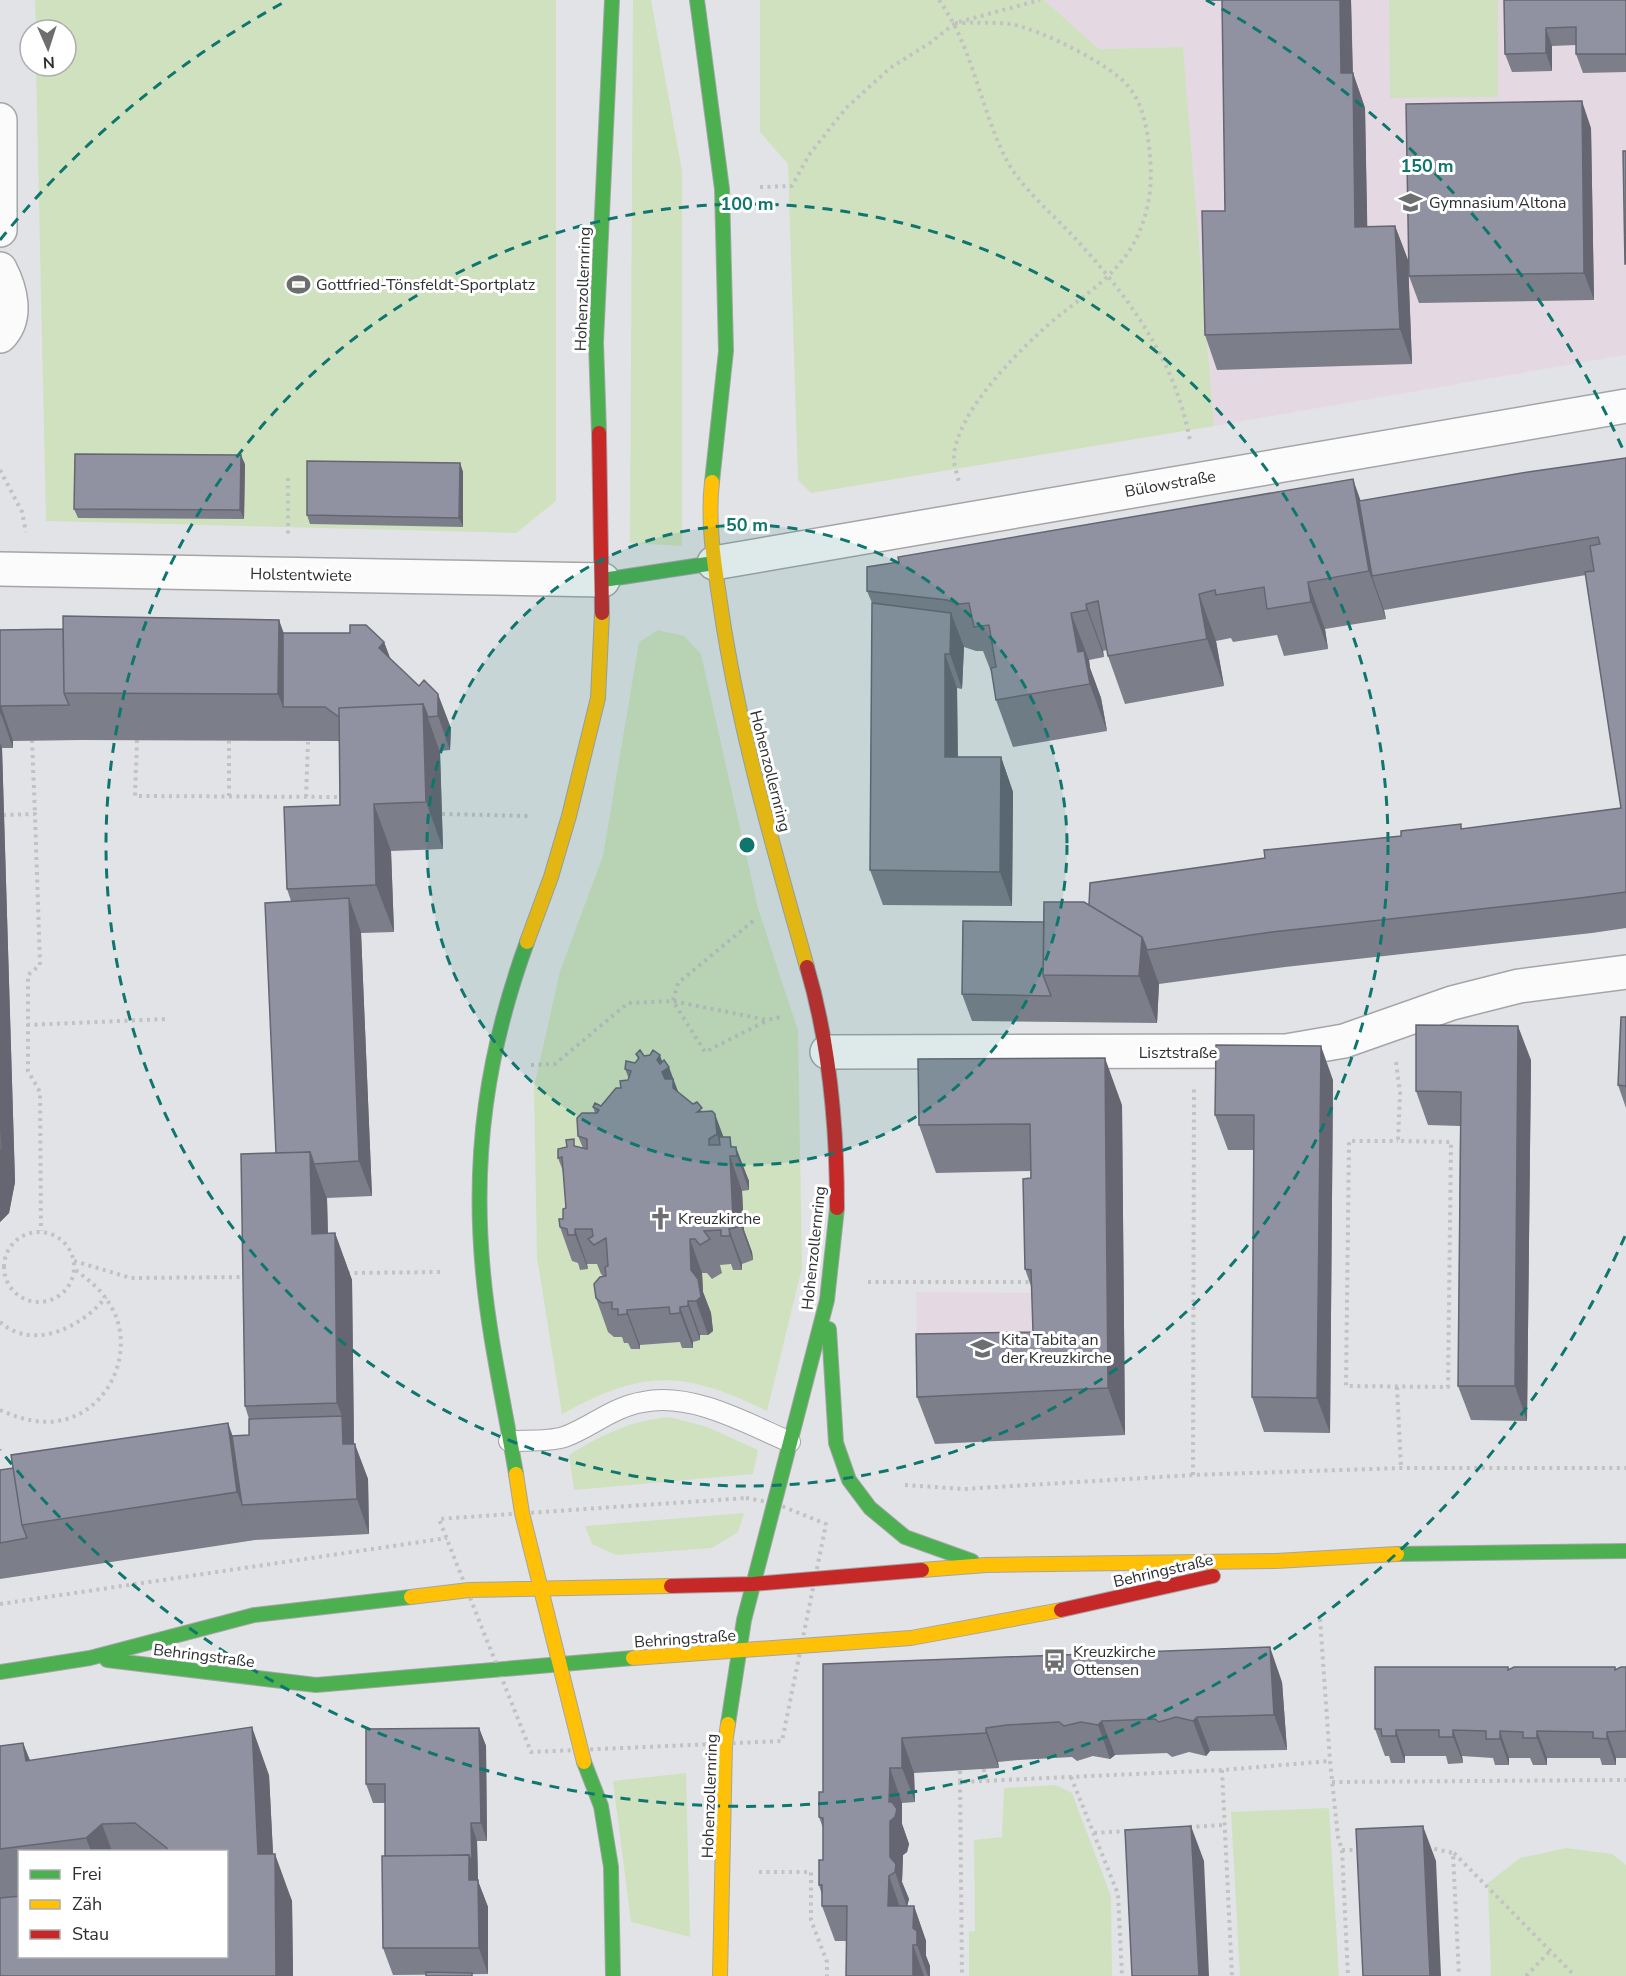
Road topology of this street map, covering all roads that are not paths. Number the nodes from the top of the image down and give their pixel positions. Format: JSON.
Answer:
{"nodes":[{"id":1,"x":612,"y":0,"type":"edge"},
{"id":2,"x":697,"y":0,"type":"edge"},
{"id":3,"x":0,"y":120,"type":"edge"},
{"id":4,"x":0,"y":230,"type":"edge"},
{"id":5,"x":0,"y":269,"type":"edge"},
{"id":6,"x":0,"y":336,"type":"edge"},
{"id":7,"x":1626,"y":406,"type":"edge"},
{"id":8,"x":714,"y":563,"type":"junction"},
{"id":9,"x":0,"y":569,"type":"edge"},
{"id":10,"x":603,"y":580,"type":"junction"},
{"id":11,"x":1626,"y":972,"type":"edge"},
{"id":12,"x":827,"y":1052,"type":"junction"},
{"id":13,"x":828,"y":1300,"type":"junction"},
{"id":14,"x":509,"y":1441,"type":"junction"},
{"id":15,"x":790,"y":1442,"type":"junction"},
{"id":16,"x":1626,"y":1551,"type":"edge"},
{"id":17,"x":1276,"y":1561,"type":"junction"},
{"id":18,"x":986,"y":1565,"type":"junction"},
{"id":19,"x":753,"y":1584,"type":"junction"},
{"id":20,"x":540,"y":1589,"type":"junction"},
{"id":21,"x":739,"y":1652,"type":"junction"},
{"id":22,"x":90,"y":1658,"type":"junction"},
{"id":23,"x":559,"y":1663,"type":"junction"},
{"id":24,"x":0,"y":1672,"type":"edge"},
{"id":25,"x":613,"y":1976,"type":"edge"},
{"id":26,"x":720,"y":1976,"type":"edge"}],
"edges":[{"from":1,"to":10,"type":"main road","name":"Hohenzollernring"},
{"from":2,"to":8,"type":"main road","name":"Hohenzollernring"},
{"from":3,"to":4,"type":"street"},
{"from":5,"to":6,"type":"street"},
{"from":7,"to":8,"type":"street","name":"Bülowstraße"},
{"from":8,"to":10,"type":"main road"},
{"from":8,"to":12,"type":"main road","name":"Hohenzollernring"},
{"from":9,"to":10,"type":"street","name":"Holstentwiete"},
{"from":10,"to":14,"type":"main road","name":"Hohenzollernring"},
{"from":11,"to":12,"type":"street","name":"Lisztstraße"},
{"from":12,"to":13,"type":"main road","name":"Hohenzollernring"},
{"from":13,"to":15,"type":"main road","name":"Hohenzollernring"},
{"from":13,"to":18,"type":"main road"},
{"from":14,"to":15,"type":"lane"},
{"from":14,"to":20,"type":"main road","name":"Hohenzollernring"},
{"from":15,"to":19,"type":"main road","name":"Hohenzollernring"},
{"from":16,"to":17,"type":"main road","name":"Behringstraße"},
{"from":17,"to":18,"type":"main road","name":"Behringstraße"},
{"from":17,"to":21,"type":"main road","name":"Behringstraße"},
{"from":18,"to":19,"type":"main road","name":"Behringstraße"},
{"from":19,"to":20,"type":"main road","name":"Behringstraße"},
{"from":19,"to":21,"type":"main road","name":"Hohenzollernring"},
{"from":20,"to":22,"type":"main road","name":"Behringstraße"},
{"from":20,"to":23,"type":"main road","name":"Hohenzollernring"},
{"from":21,"to":23,"type":"main road","name":"Behringstraße"},
{"from":21,"to":26,"type":"main road","name":"Hohenzollernring"},
{"from":22,"to":23,"type":"main road","name":"Behringstraße"},
{"from":22,"to":24,"type":"main road","name":"Behringstraße"},
{"from":23,"to":25,"type":"main road","name":"Hohenzollernring"}]}
